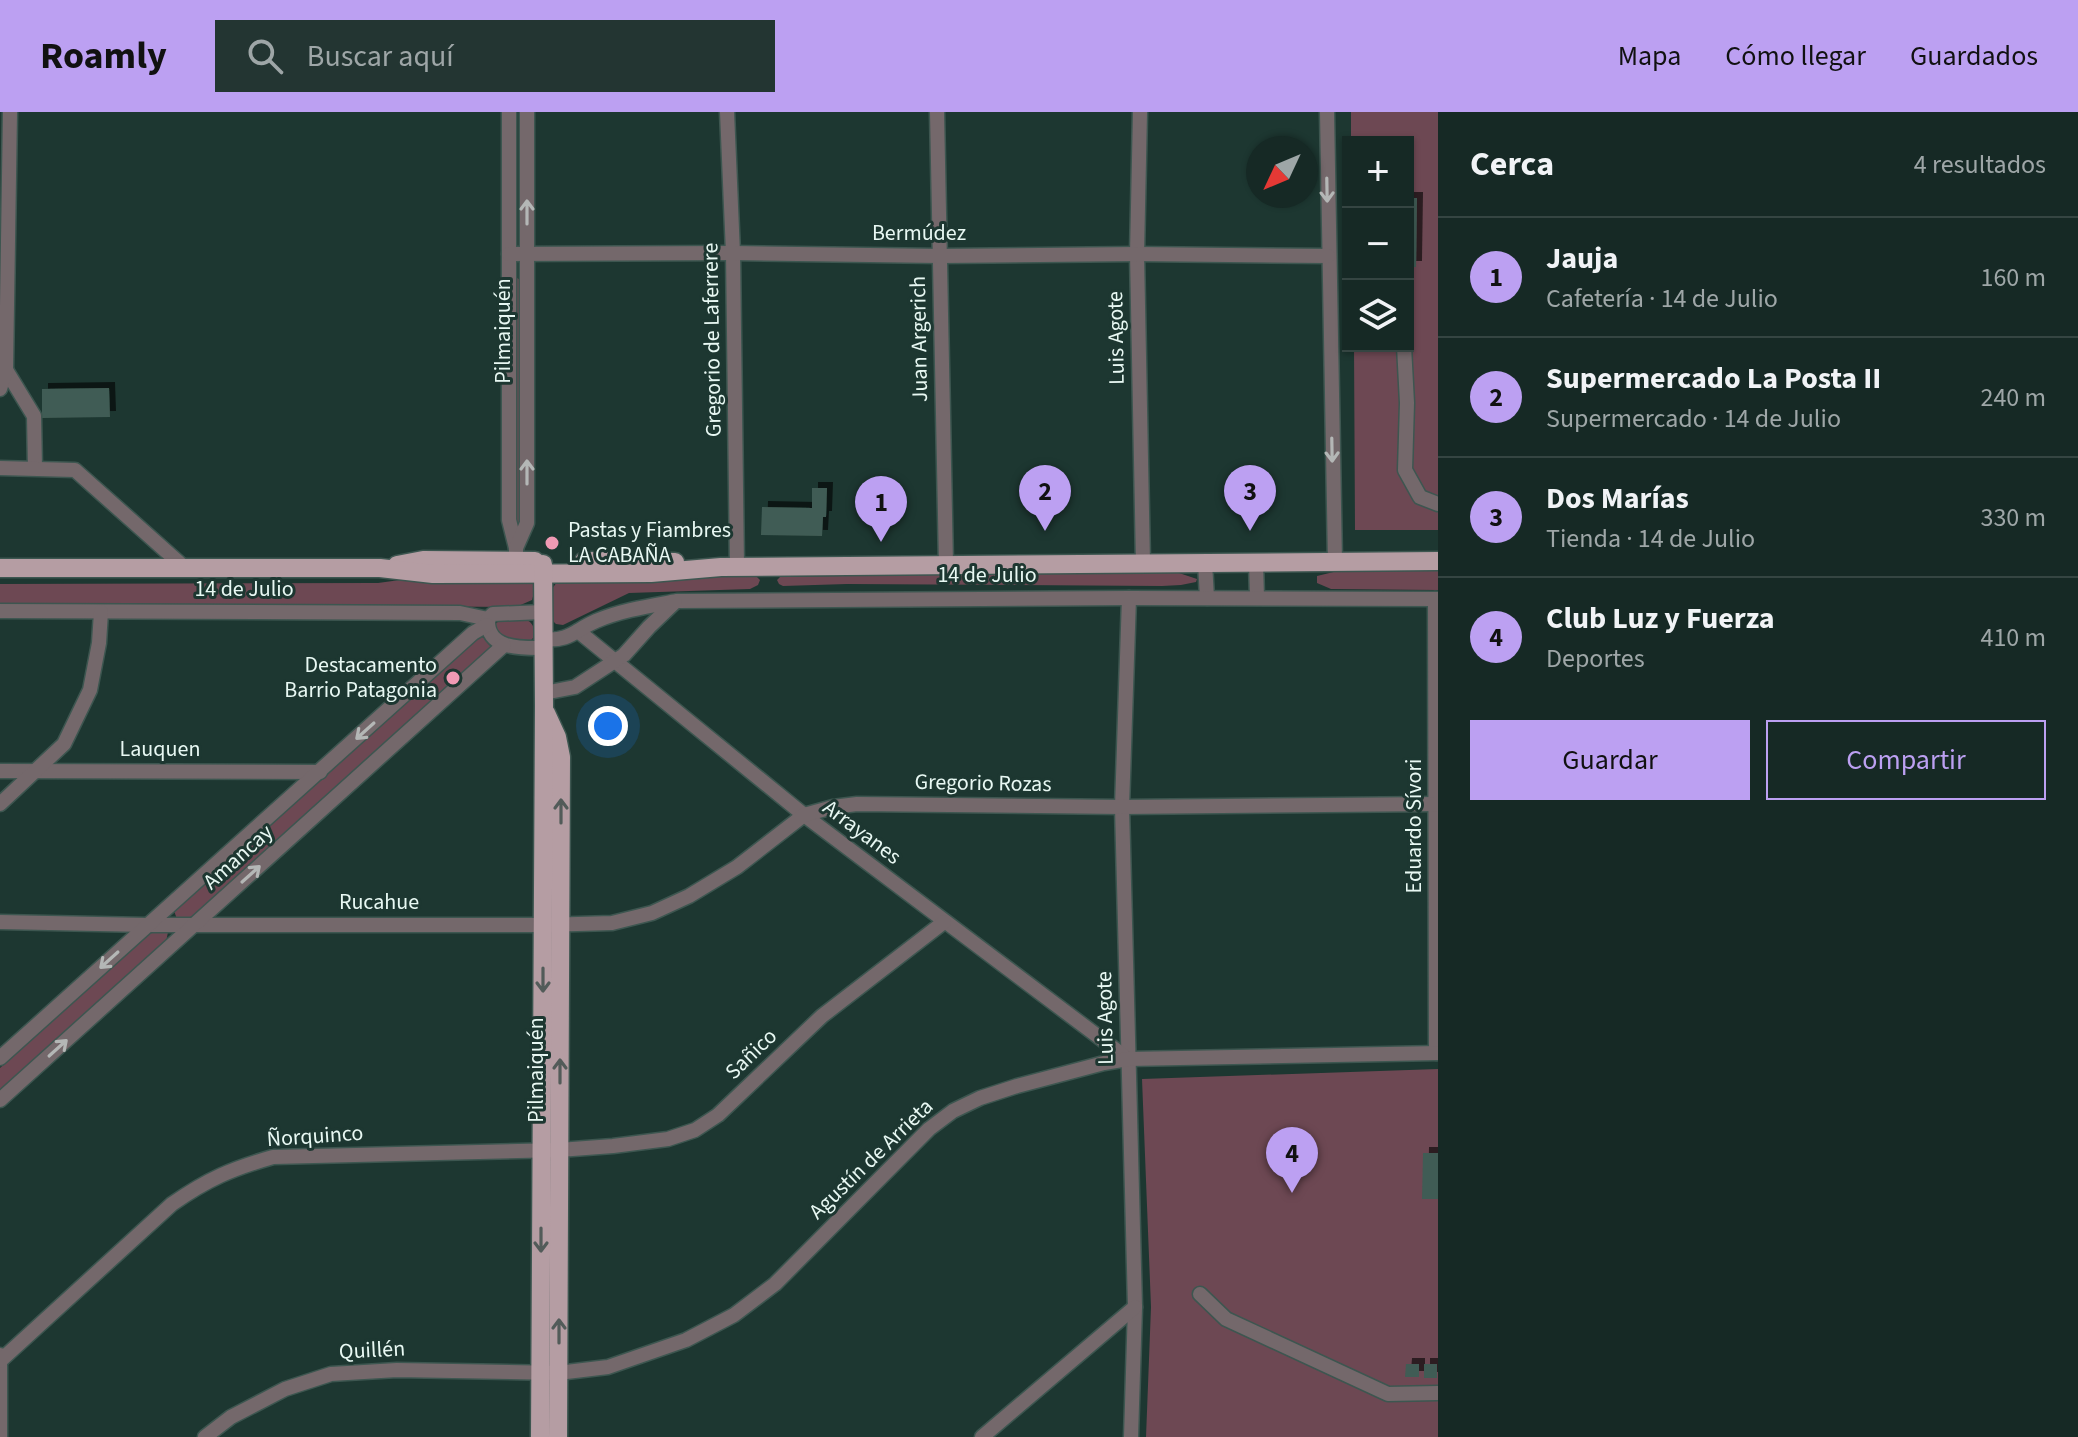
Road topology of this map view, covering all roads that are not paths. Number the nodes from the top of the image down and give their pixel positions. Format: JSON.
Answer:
{"nodes":[{"id":1,"x":10,"y":112,"type":"edge"},
{"id":2,"x":509,"y":112,"type":"edge"},
{"id":3,"x":527,"y":112,"type":"edge"},
{"id":4,"x":727,"y":112,"type":"edge"},
{"id":5,"x":937,"y":112,"type":"edge"},
{"id":6,"x":1140,"y":112,"type":"edge"},
{"id":7,"x":1327,"y":112,"type":"edge"},
{"id":8,"x":733,"y":253,"type":"junction"},
{"id":9,"x":509,"y":254,"type":"junction"},
{"id":10,"x":1137,"y":254,"type":"junction"},
{"id":11,"x":527,"y":255,"type":"junction"},
{"id":12,"x":940,"y":256,"type":"junction"},
{"id":13,"x":1328,"y":256,"type":"junction"},
{"id":14,"x":1404,"y":352,"type":"edge"},
{"id":15,"x":6,"y":370,"type":"junction"},
{"id":16,"x":0,"y":389,"type":"edge"},
{"id":17,"x":0,"y":468,"type":"edge"},
{"id":18,"x":35,"y":468,"type":"junction"},
{"id":19,"x":1438,"y":504,"type":"edge"},
{"id":20,"x":516,"y":561,"type":"junction"},
{"id":21,"x":1438,"y":561,"type":"edge"},
{"id":22,"x":1256,"y":562,"type":"junction"},
{"id":23,"x":1335,"y":562,"type":"junction"},
{"id":24,"x":1143,"y":563,"type":"junction"},
{"id":25,"x":1205,"y":563,"type":"junction"},
{"id":26,"x":946,"y":565,"type":"junction"},
{"id":27,"x":543,"y":567,"type":"junction"},
{"id":28,"x":729,"y":567,"type":"junction"},
{"id":29,"x":0,"y":568,"type":"edge"},
{"id":30,"x":185,"y":568,"type":"junction"},
{"id":31,"x":1129,"y":598,"type":"junction"},
{"id":32,"x":1207,"y":598,"type":"junction"},
{"id":33,"x":1257,"y":598,"type":"junction"},
{"id":34,"x":1437,"y":599,"type":"edge"},
{"id":35,"x":677,"y":601,"type":"junction"},
{"id":36,"x":0,"y":611,"type":"edge"},
{"id":37,"x":101,"y":612,"type":"junction"},
{"id":38,"x":543,"y":612,"type":"junction"},
{"id":39,"x":487,"y":622,"type":"junction"},
{"id":40,"x":578,"y":631,"type":"junction"},
{"id":41,"x":543,"y":643,"type":"junction"},
{"id":42,"x":504,"y":645,"type":"junction"},
{"id":43,"x":613,"y":661,"type":"junction"},
{"id":44,"x":544,"y":700,"type":"junction"},
{"id":45,"x":0,"y":771,"type":"edge"},
{"id":46,"x":37,"y":771,"type":"junction"},
{"id":47,"x":320,"y":772,"type":"junction"},
{"id":48,"x":0,"y":804,"type":"edge"},
{"id":49,"x":1437,"y":804,"type":"edge"},
{"id":50,"x":1122,"y":807,"type":"junction"},
{"id":51,"x":804,"y":815,"type":"junction"},
{"id":52,"x":0,"y":922,"type":"edge"},
{"id":53,"x":944,"y":922,"type":"junction"},
{"id":54,"x":197,"y":924,"type":"junction"},
{"id":55,"x":147,"y":925,"type":"junction"},
{"id":56,"x":552,"y":925,"type":"junction"},
{"id":57,"x":1437,"y":1053,"type":"edge"},
{"id":58,"x":0,"y":1058,"type":"edge"},
{"id":59,"x":1128,"y":1059,"type":"junction"},
{"id":60,"x":0,"y":1100,"type":"edge"},
{"id":61,"x":551,"y":1150,"type":"junction"},
{"id":62,"x":1200,"y":1294,"type":"dead end"},
{"id":63,"x":1135,"y":1307,"type":"junction"},
{"id":64,"x":0,"y":1359,"type":"edge"},
{"id":65,"x":550,"y":1373,"type":"junction"},
{"id":66,"x":1438,"y":1393,"type":"edge"},
{"id":67,"x":0,"y":1437,"type":"edge"},
{"id":68,"x":205,"y":1437,"type":"edge"},
{"id":69,"x":540,"y":1437,"type":"edge"},
{"id":70,"x":558,"y":1437,"type":"edge"},
{"id":71,"x":982,"y":1437,"type":"edge"},
{"id":72,"x":1131,"y":1437,"type":"edge"}],
"edges":[{"from":1,"to":15,"type":"street"},
{"from":2,"to":9,"type":"street","name":"Pilmaiquén"},
{"from":11,"to":3,"type":"street","name":"Pilmaiquén","one_way":true},
{"from":4,"to":8,"type":"street","name":"Gregorio de Laferrere"},
{"from":5,"to":12,"type":"street","name":"Juan Argerich"},
{"from":6,"to":10,"type":"street","name":"Luis Agote"},
{"from":7,"to":13,"type":"street","one_way":true},
{"from":8,"to":11,"type":"street","name":"Bermúdez"},
{"from":8,"to":12,"type":"street","name":"Bermúdez"},
{"from":8,"to":28,"type":"street","name":"Gregorio de Laferrere"},
{"from":9,"to":11,"type":"street","name":"Bermúdez"},
{"from":9,"to":20,"type":"street","name":"Pilmaiquén"},
{"from":10,"to":12,"type":"street","name":"Bermúdez"},
{"from":10,"to":13,"type":"street","name":"Bermúdez"},
{"from":10,"to":24,"type":"street","name":"Luis Agote"},
{"from":20,"to":11,"type":"street","name":"Pilmaiquén","one_way":true},
{"from":12,"to":26,"type":"street","name":"Juan Argerich"},
{"from":13,"to":23,"type":"street","one_way":true},
{"from":14,"to":19,"type":"street"},
{"from":15,"to":16,"type":"street"},
{"from":15,"to":18,"type":"street"},
{"from":17,"to":18,"type":"street"},
{"from":18,"to":30,"type":"street"},
{"from":20,"to":27,"type":"main road","name":"14 de Julio"},
{"from":20,"to":30,"type":"main road","name":"14 de Julio"},
{"from":21,"to":23,"type":"main road","name":"14 de Julio"},
{"from":22,"to":23,"type":"main road","name":"14 de Julio"},
{"from":22,"to":25,"type":"main road","name":"14 de Julio"},
{"from":22,"to":33,"type":"street"},
{"from":24,"to":25,"type":"main road","name":"14 de Julio"},
{"from":24,"to":26,"type":"main road","name":"14 de Julio"},
{"from":25,"to":32,"type":"street"},
{"from":26,"to":28,"type":"main road","name":"14 de Julio"},
{"from":27,"to":28,"type":"main road","name":"14 de Julio"},
{"from":27,"to":38,"type":"main road","name":"Pilmaiquén"},
{"from":29,"to":30,"type":"main road","name":"14 de Julio"},
{"from":31,"to":32,"type":"street","name":"14 de Julio"},
{"from":31,"to":35,"type":"street","name":"14 de Julio"},
{"from":31,"to":50,"type":"street","name":"Luis Agote"},
{"from":32,"to":33,"type":"street","name":"14 de Julio"},
{"from":33,"to":34,"type":"street","name":"14 de Julio"},
{"from":34,"to":49,"type":"street","name":"Eduardo Sívori"},
{"from":35,"to":40,"type":"street","name":"14 de Julio"},
{"from":35,"to":43,"type":"street"},
{"from":36,"to":37,"type":"street","name":"14 de Julio"},
{"from":37,"to":39,"type":"street","name":"14 de Julio"},
{"from":37,"to":46,"type":"street"},
{"from":38,"to":39,"type":"street"},
{"from":38,"to":41,"type":"main road","name":"Pilmaiquén"},
{"from":39,"to":42,"type":"street"},
{"from":39,"to":47,"type":"street","name":"Amancay","one_way":true},
{"from":40,"to":41,"type":"street","name":"14 de Julio"},
{"from":40,"to":43,"type":"street","name":"Arrayanes"},
{"from":41,"to":42,"type":"street","name":"14 de Julio"},
{"from":41,"to":44,"type":"main road","name":"Pilmaiquén"},
{"from":54,"to":42,"type":"street","name":"Amancay","one_way":true},
{"from":43,"to":44,"type":"street"},
{"from":43,"to":51,"type":"street","name":"Arrayanes"},
{"from":44,"to":56,"type":"main road","name":"Pilmaiquén"},
{"from":45,"to":46,"type":"street","name":"Lauquen"},
{"from":46,"to":47,"type":"street","name":"Lauquen"},
{"from":46,"to":48,"type":"street"},
{"from":47,"to":55,"type":"street","name":"Amancay"},
{"from":49,"to":50,"type":"street","name":"Gregorio Rozas"},
{"from":49,"to":57,"type":"street","name":"Eduardo Sívori"},
{"from":50,"to":51,"type":"street","name":"Gregorio Rozas"},
{"from":50,"to":59,"type":"street","name":"Luis Agote"},
{"from":51,"to":53,"type":"street","name":"Arrayanes"},
{"from":51,"to":56,"type":"street","name":"Gregorio Rozas"},
{"from":52,"to":55,"type":"street","name":"Rucahue"},
{"from":53,"to":59,"type":"street","name":"Arrayanes"},
{"from":53,"to":61,"type":"street","name":"Sañico"},
{"from":54,"to":55,"type":"street","name":"Rucahue"},
{"from":54,"to":56,"type":"street","name":"Rucahue"},
{"from":60,"to":54,"type":"street","name":"Amancay","one_way":true},
{"from":55,"to":58,"type":"street","name":"Amancay","one_way":true},
{"from":56,"to":61,"type":"main road","name":"Pilmaiquén"},
{"from":57,"to":59,"type":"street","name":"Agustín de Arrieta"},
{"from":59,"to":63,"type":"street","name":"Luis Agote"},
{"from":59,"to":65,"type":"street","name":"Agustín de Arrieta"},
{"from":61,"to":64,"type":"street","name":"Ñorquinco"},
{"from":61,"to":65,"type":"main road","name":"Pilmaiquén"},
{"from":62,"to":66,"type":"street"},
{"from":63,"to":71,"type":"street"},
{"from":63,"to":72,"type":"street","name":"Luis Agote"},
{"from":64,"to":67,"type":"street"},
{"from":65,"to":68,"type":"street","name":"Quillén"},
{"from":65,"to":69,"type":"main road","name":"Pilmaiquén"},
{"from":65,"to":70,"type":"main road","name":"Pilmaiquén"}]}
